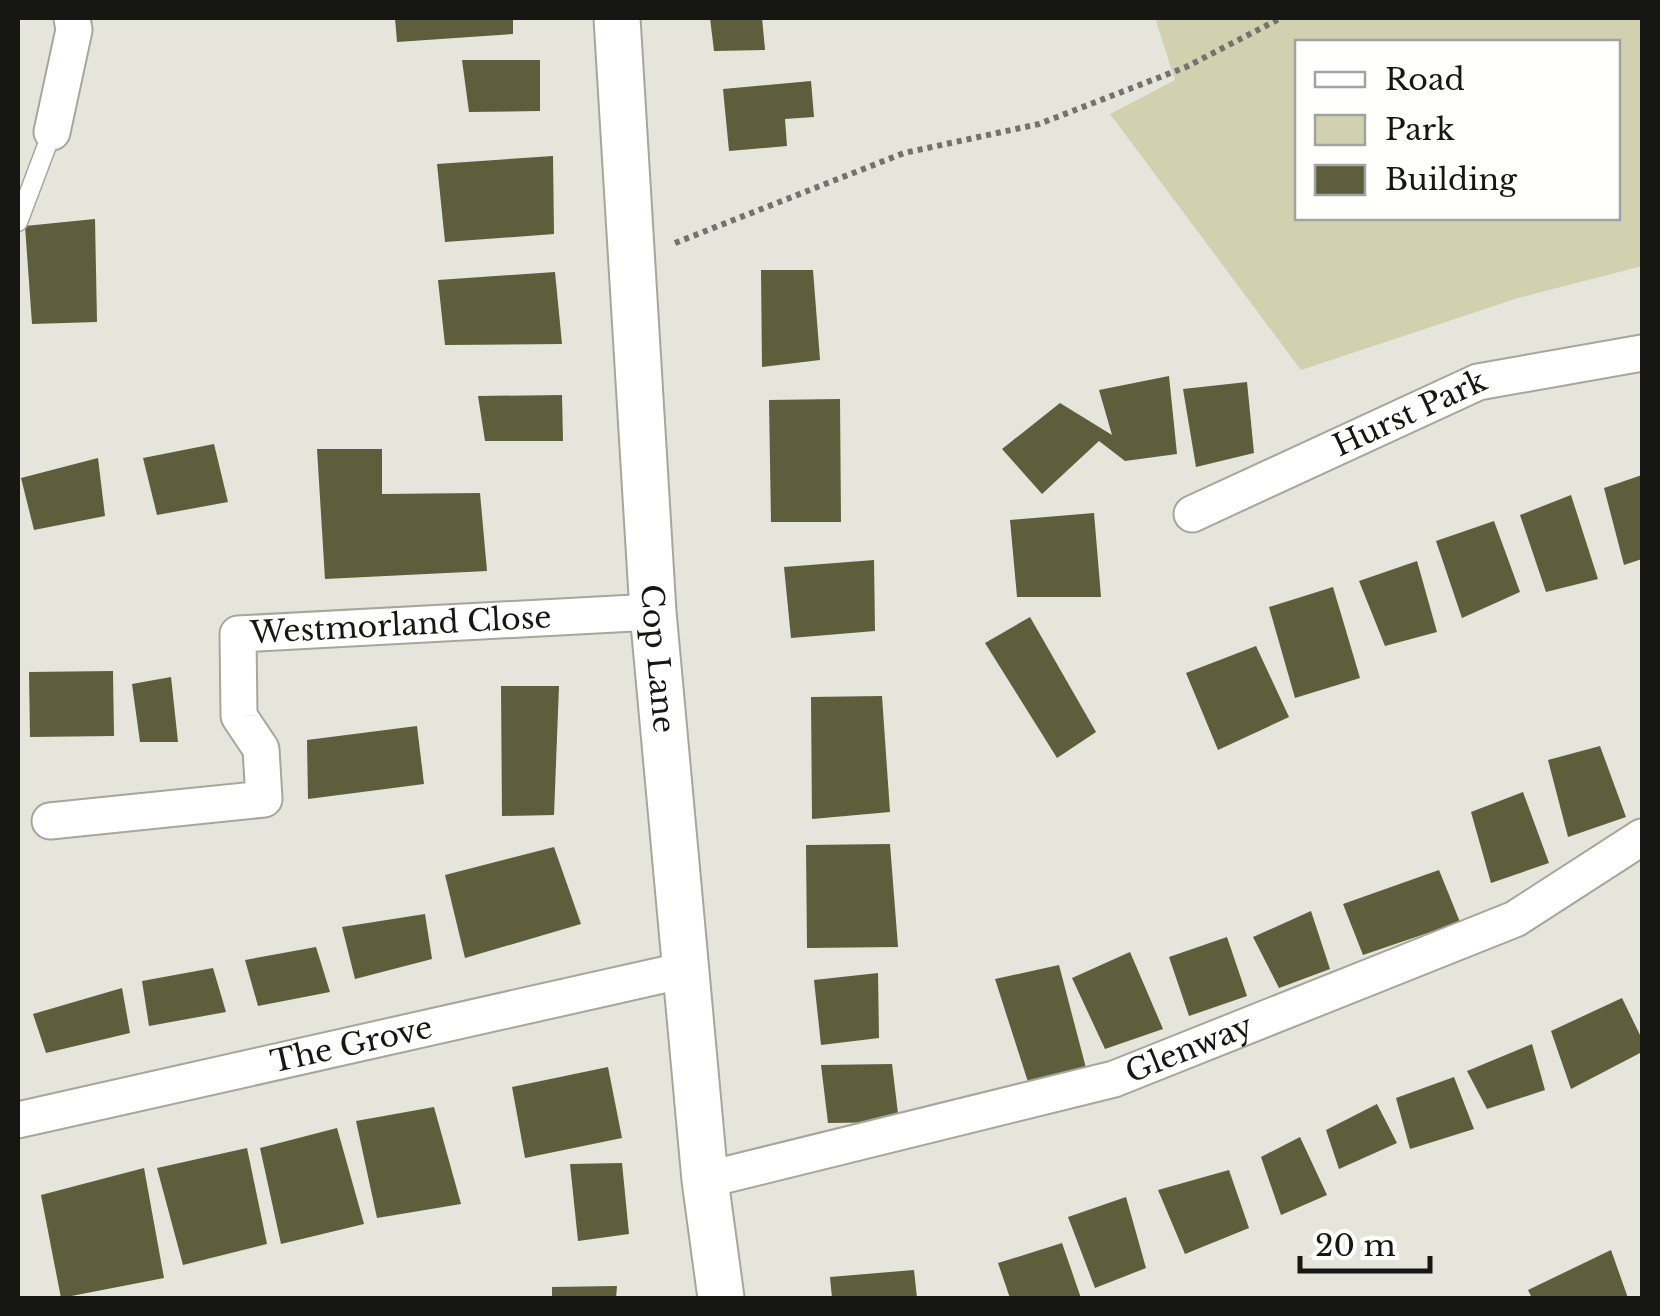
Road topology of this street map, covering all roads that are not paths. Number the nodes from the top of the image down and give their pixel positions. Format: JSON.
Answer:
{"nodes":[{"id":1,"x":72,"y":18,"type":"edge"},
{"id":2,"x":617,"y":18,"type":"edge"},
{"id":3,"x":52,"y":132,"type":"joint"},
{"id":4,"x":18,"y":222,"type":"edge"},
{"id":5,"x":1642,"y":354,"type":"edge"},
{"id":6,"x":1192,"y":514,"type":"dead end"},
{"id":7,"x":653,"y":612,"type":"junction"},
{"id":8,"x":50,"y":821,"type":"dead end"},
{"id":9,"x":1642,"y":837,"type":"edge"},
{"id":10,"x":685,"y":970,"type":"junction"},
{"id":11,"x":18,"y":1120,"type":"edge"},
{"id":12,"x":704,"y":1180,"type":"junction"},
{"id":13,"x":722,"y":1298,"type":"edge"}],
"edges":[{"from":1,"to":3,"type":"street"},
{"from":2,"to":7,"type":"street","name":"Cop Lane"},
{"from":3,"to":4,"type":"lane"},
{"from":5,"to":6,"type":"street","name":"Hurst Park"},
{"from":7,"to":8,"type":"street","name":"Westmorland Close"},
{"from":7,"to":10,"type":"street","name":"Cop Lane"},
{"from":9,"to":12,"type":"street","name":"Glenway"},
{"from":10,"to":11,"type":"street","name":"The Grove"},
{"from":10,"to":12,"type":"street","name":"Cop Lane"},
{"from":12,"to":13,"type":"street","name":"Cop Lane"}]}
